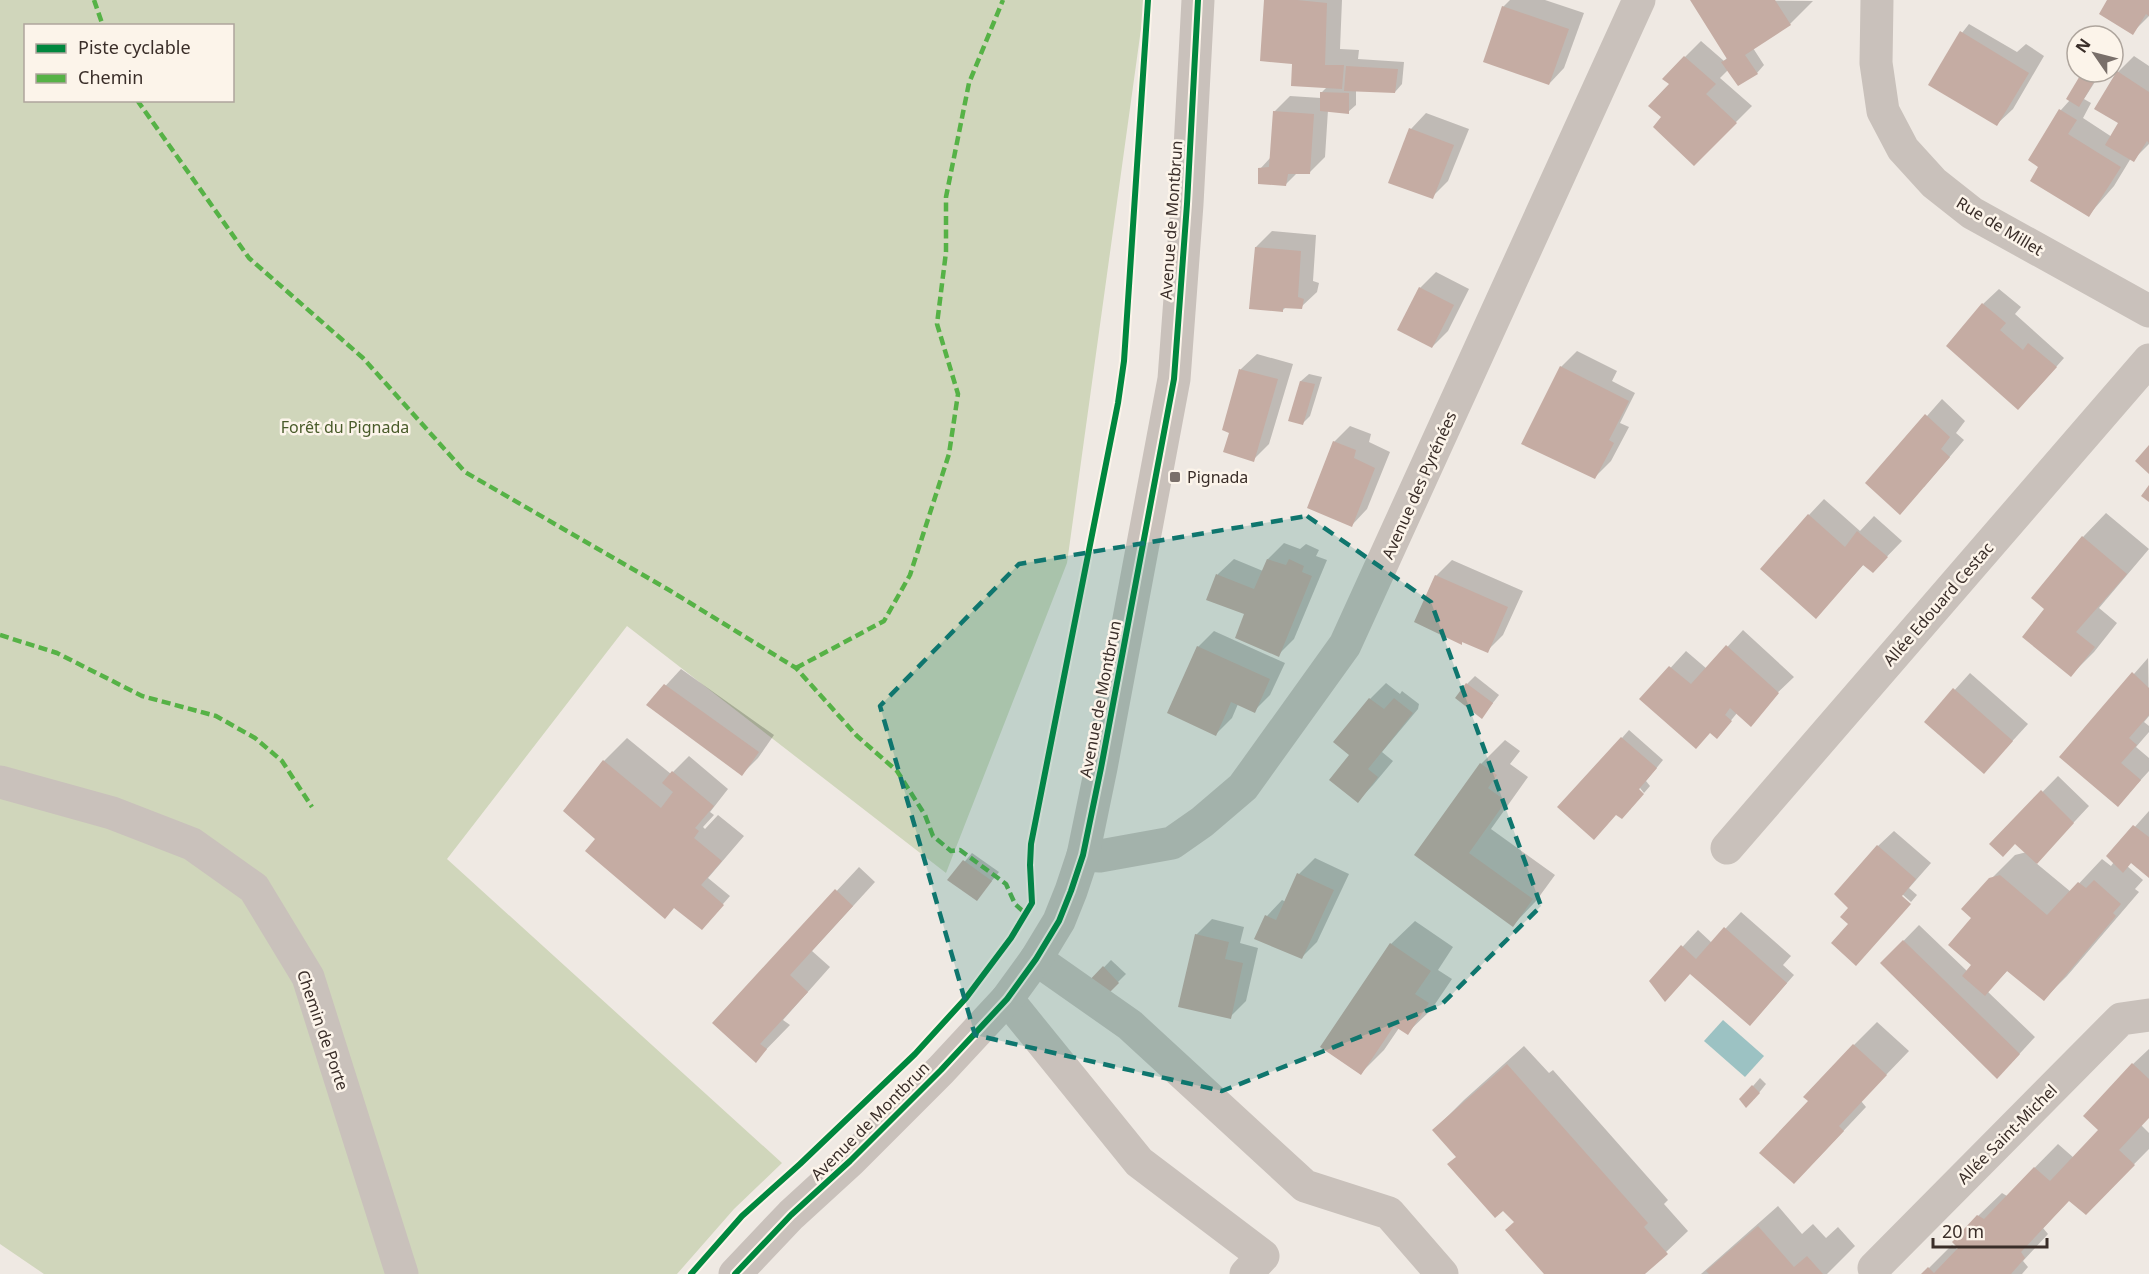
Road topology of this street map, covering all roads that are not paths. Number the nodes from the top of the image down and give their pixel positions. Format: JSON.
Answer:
{"nodes":[{"id":1,"x":1198,"y":0,"type":"edge"},
{"id":2,"x":1639,"y":0,"type":"edge"},
{"id":3,"x":1877,"y":0,"type":"edge"},
{"id":4,"x":2149,"y":311,"type":"edge"},
{"id":5,"x":2149,"y":360,"type":"edge"},
{"id":6,"x":0,"y":782,"type":"edge"},
{"id":7,"x":1727,"y":848,"type":"dead end"},
{"id":8,"x":1083,"y":855,"type":"junction"},
{"id":9,"x":1036,"y":960,"type":"junction"},
{"id":10,"x":1006,"y":999,"type":"junction"},
{"id":11,"x":2149,"y":1015,"type":"edge"},
{"id":12,"x":1874,"y":1268,"type":"dead end"},
{"id":13,"x":402,"y":1274,"type":"edge"},
{"id":14,"x":735,"y":1274,"type":"edge"},
{"id":15,"x":1246,"y":1274,"type":"edge"},
{"id":16,"x":1442,"y":1274,"type":"edge"}],
"edges":[{"from":1,"to":8,"type":"street","name":"Avenue de Montbrun"},
{"from":2,"to":8,"type":"street","name":"Avenue des Pyrénées"},
{"from":3,"to":4,"type":"street","name":"Rue de Millet"},
{"from":5,"to":7,"type":"street","name":"Allée Edouard Cestac"},
{"from":6,"to":13,"type":"street","name":"Chemin de Porte"},
{"from":8,"to":9,"type":"street","name":"Avenue de Montbrun"},
{"from":9,"to":10,"type":"street","name":"Avenue de Montbrun"},
{"from":9,"to":16,"type":"street"},
{"from":10,"to":14,"type":"street","name":"Avenue de Montbrun"},
{"from":10,"to":15,"type":"street"},
{"from":11,"to":12,"type":"street","name":"Allée Saint-Michel"}]}
